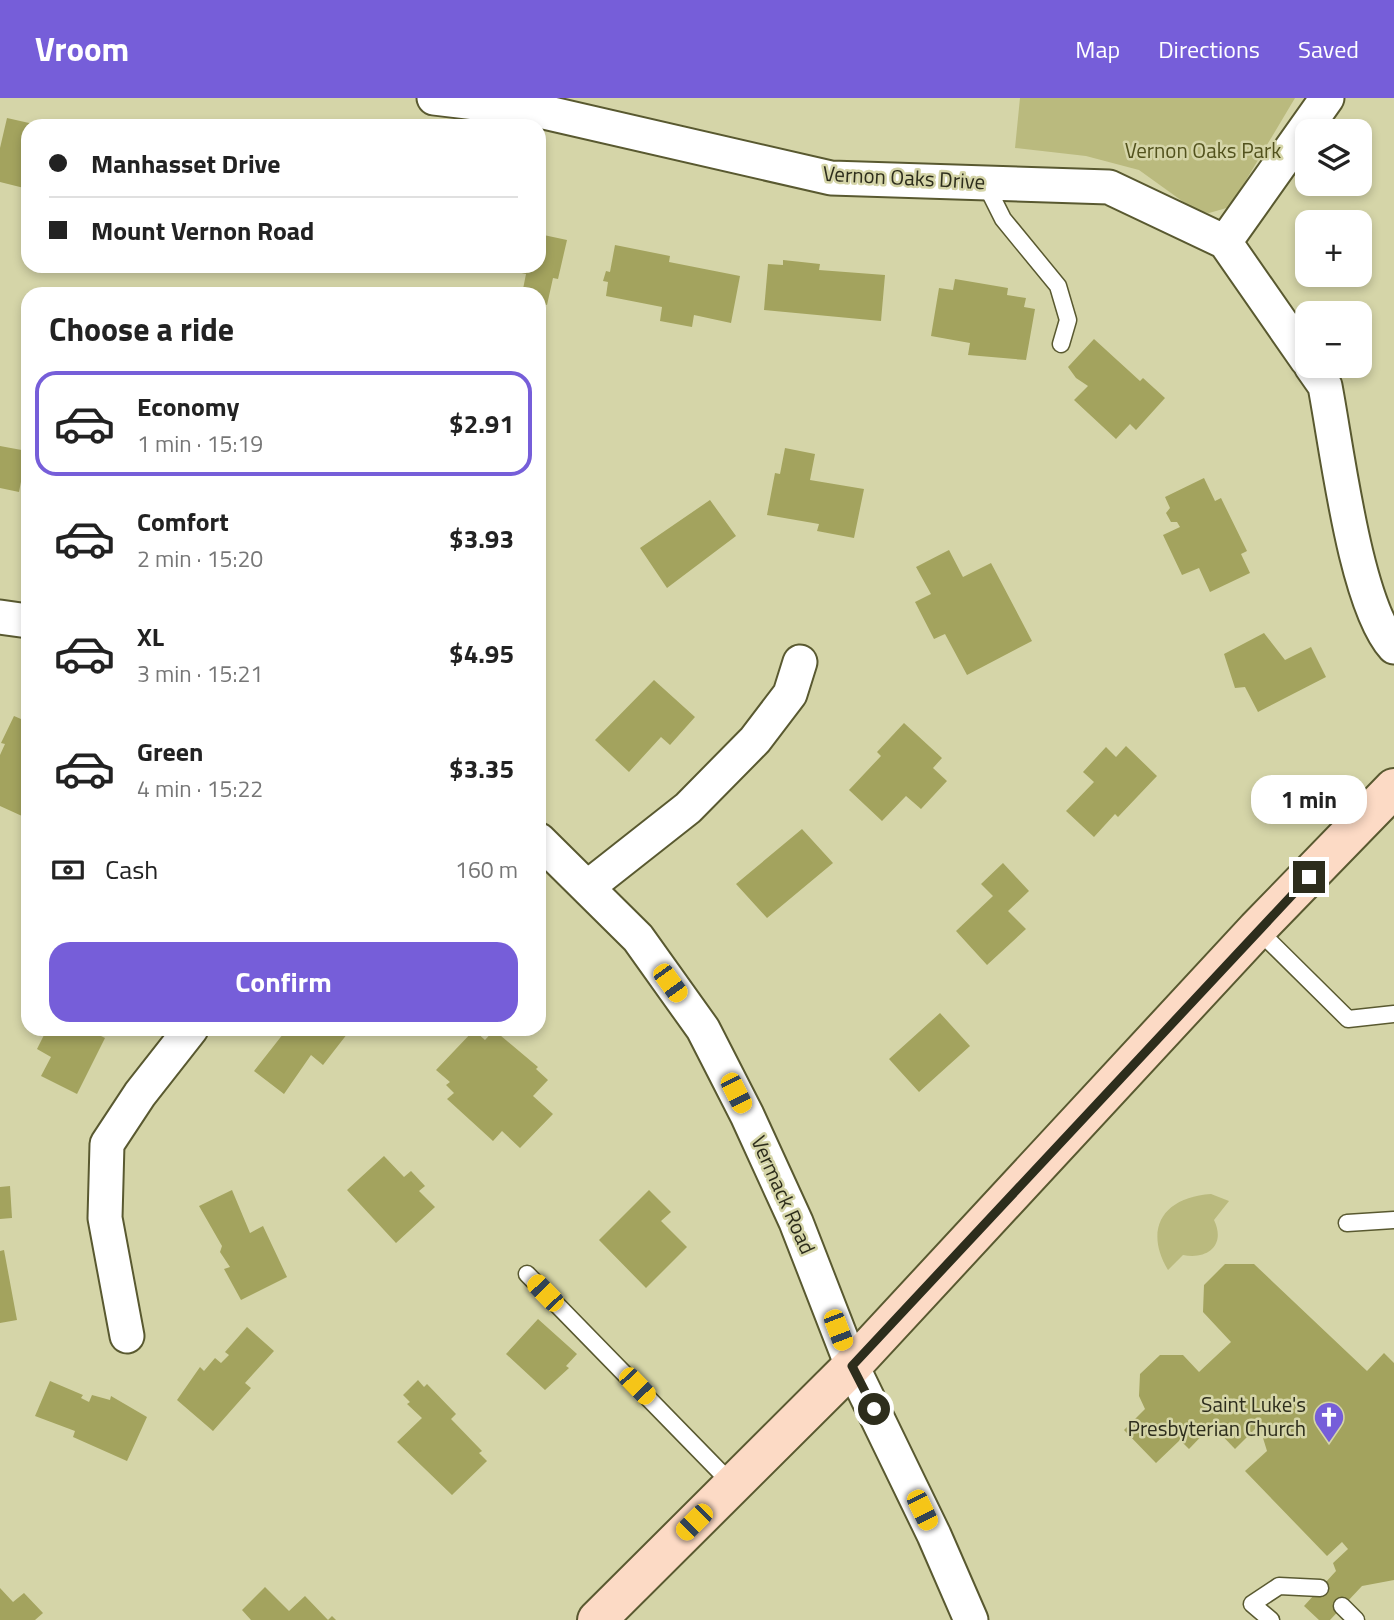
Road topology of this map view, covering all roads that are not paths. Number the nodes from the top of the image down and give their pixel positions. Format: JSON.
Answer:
{"nodes":[{"id":1,"x":434,"y":98,"type":"edge"},
{"id":2,"x":1326,"y":98,"type":"edge"},
{"id":3,"x":985,"y":183,"type":"junction"},
{"id":4,"x":1225,"y":242,"type":"junction"},
{"id":5,"x":1295,"y":343,"type":"edge"},
{"id":6,"x":1061,"y":344,"type":"dead end"},
{"id":7,"x":1319,"y":378,"type":"edge"},
{"id":8,"x":0,"y":617,"type":"edge"},
{"id":9,"x":21,"y":620,"type":"edge"},
{"id":10,"x":1394,"y":647,"type":"edge"},
{"id":11,"x":800,"y":662,"type":"dead end"},
{"id":12,"x":1394,"y":788,"type":"edge"},
{"id":13,"x":546,"y":846,"type":"edge"},
{"id":14,"x":589,"y":886,"type":"junction"},
{"id":15,"x":1258,"y":929,"type":"junction"},
{"id":16,"x":1394,"y":1014,"type":"edge"},
{"id":17,"x":186,"y":1036,"type":"edge"},
{"id":18,"x":1394,"y":1220,"type":"edge"},
{"id":19,"x":1347,"y":1223,"type":"dead end"},
{"id":20,"x":527,"y":1274,"type":"dead end"},
{"id":21,"x":127,"y":1336,"type":"dead end"},
{"id":22,"x":852,"y":1366,"type":"junction"},
{"id":23,"x":732,"y":1484,"type":"junction"},
{"id":24,"x":1320,"y":1588,"type":"dead end"},
{"id":25,"x":1342,"y":1606,"type":"dead end"},
{"id":26,"x":597,"y":1620,"type":"edge"},
{"id":27,"x":971,"y":1620,"type":"edge"},
{"id":28,"x":1270,"y":1620,"type":"edge"},
{"id":29,"x":1356,"y":1620,"type":"edge"}],
"edges":[{"from":1,"to":3,"type":"street","name":"Vernon Oaks Drive"},
{"from":2,"to":4,"type":"street"},
{"from":3,"to":4,"type":"street","name":"Vernon Oaks Drive"},
{"from":3,"to":6,"type":"lane"},
{"from":4,"to":5,"type":"street","name":"Vernon Oaks Drive"},
{"from":7,"to":10,"type":"street"},
{"from":8,"to":9,"type":"street"},
{"from":11,"to":14,"type":"street"},
{"from":12,"to":15,"type":"main road"},
{"from":13,"to":14,"type":"street","name":"Vermack Road"},
{"from":14,"to":22,"type":"street","name":"Vermack Road"},
{"from":15,"to":16,"type":"lane"},
{"from":15,"to":22,"type":"main road"},
{"from":17,"to":21,"type":"street"},
{"from":18,"to":19,"type":"lane"},
{"from":20,"to":23,"type":"lane"},
{"from":22,"to":23,"type":"main road"},
{"from":22,"to":27,"type":"street","name":"Vermack Road"},
{"from":23,"to":26,"type":"main road"},
{"from":24,"to":28,"type":"lane"},
{"from":25,"to":29,"type":"lane"}]}
